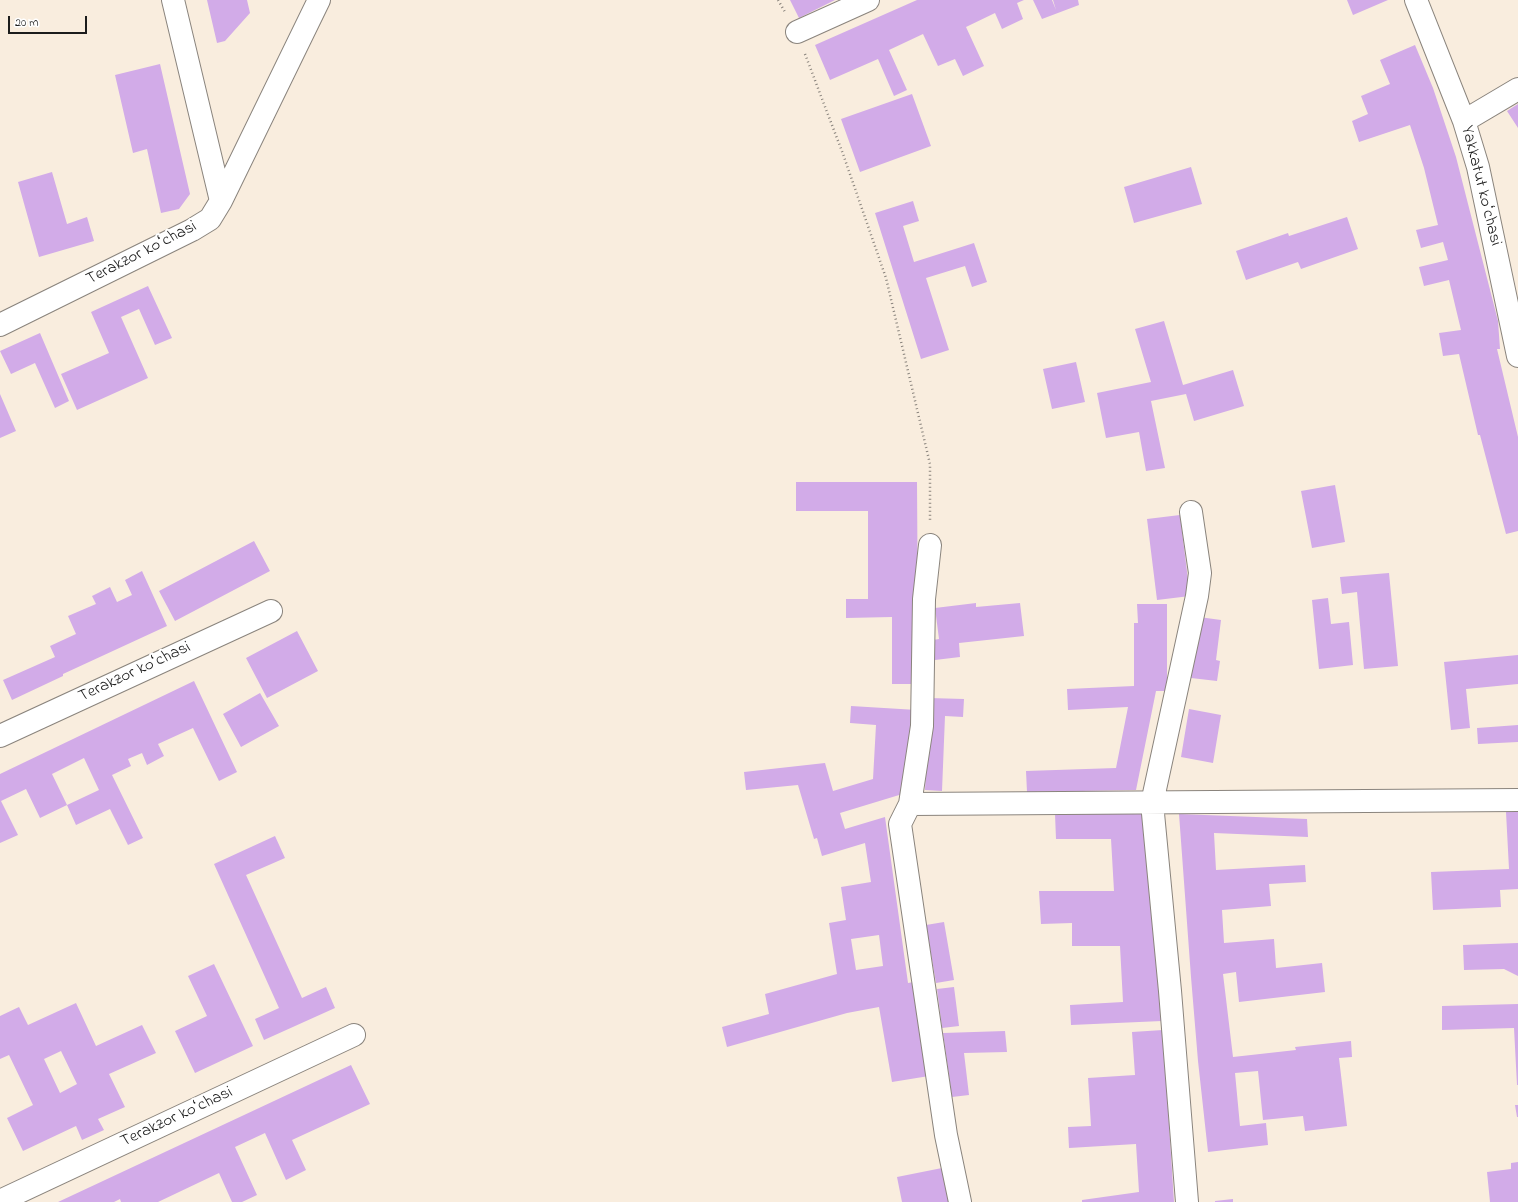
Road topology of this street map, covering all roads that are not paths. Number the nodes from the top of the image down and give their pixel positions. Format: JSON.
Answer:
{"nodes":[{"id":1,"x":173,"y":0,"type":"edge"},
{"id":2,"x":319,"y":0,"type":"edge"},
{"id":3,"x":868,"y":0,"type":"edge"},
{"id":4,"x":1416,"y":0,"type":"edge"},
{"id":5,"x":797,"y":32,"type":"road end"},
{"id":6,"x":1518,"y":89,"type":"edge"},
{"id":7,"x":1464,"y":121,"type":"junction"},
{"id":8,"x":221,"y":201,"type":"junction"},
{"id":9,"x":0,"y":325,"type":"edge"},
{"id":10,"x":1518,"y":356,"type":"edge"},
{"id":11,"x":1191,"y":512,"type":"dead end"},
{"id":12,"x":930,"y":544,"type":"road end"},
{"id":13,"x":271,"y":611,"type":"dead end"},
{"id":14,"x":0,"y":736,"type":"edge"},
{"id":15,"x":1518,"y":800,"type":"edge"},
{"id":16,"x":910,"y":804,"type":"junction"},
{"id":17,"x":1152,"y":804,"type":"junction"},
{"id":18,"x":354,"y":1035,"type":"dead end"},
{"id":19,"x":0,"y":1201,"type":"edge"},
{"id":20,"x":960,"y":1202,"type":"edge"},
{"id":21,"x":1187,"y":1202,"type":"edge"}],
"edges":[{"from":1,"to":8,"type":"street"},
{"from":2,"to":8,"type":"street","name":"Terakzor koʻchasi"},
{"from":3,"to":5,"type":"street"},
{"from":4,"to":7,"type":"street","name":"Yakkatut koʻchasi"},
{"from":6,"to":7,"type":"street"},
{"from":7,"to":10,"type":"street","name":"Yakkatut koʻchasi"},
{"from":8,"to":9,"type":"street","name":"Terakzor koʻchasi"},
{"from":11,"to":17,"type":"street"},
{"from":12,"to":16,"type":"street"},
{"from":13,"to":14,"type":"street","name":"Terakzor koʻchasi"},
{"from":15,"to":17,"type":"street"},
{"from":16,"to":17,"type":"street"},
{"from":16,"to":20,"type":"street"},
{"from":17,"to":21,"type":"street"},
{"from":18,"to":19,"type":"street","name":"Terakzor koʻchasi"}]}
